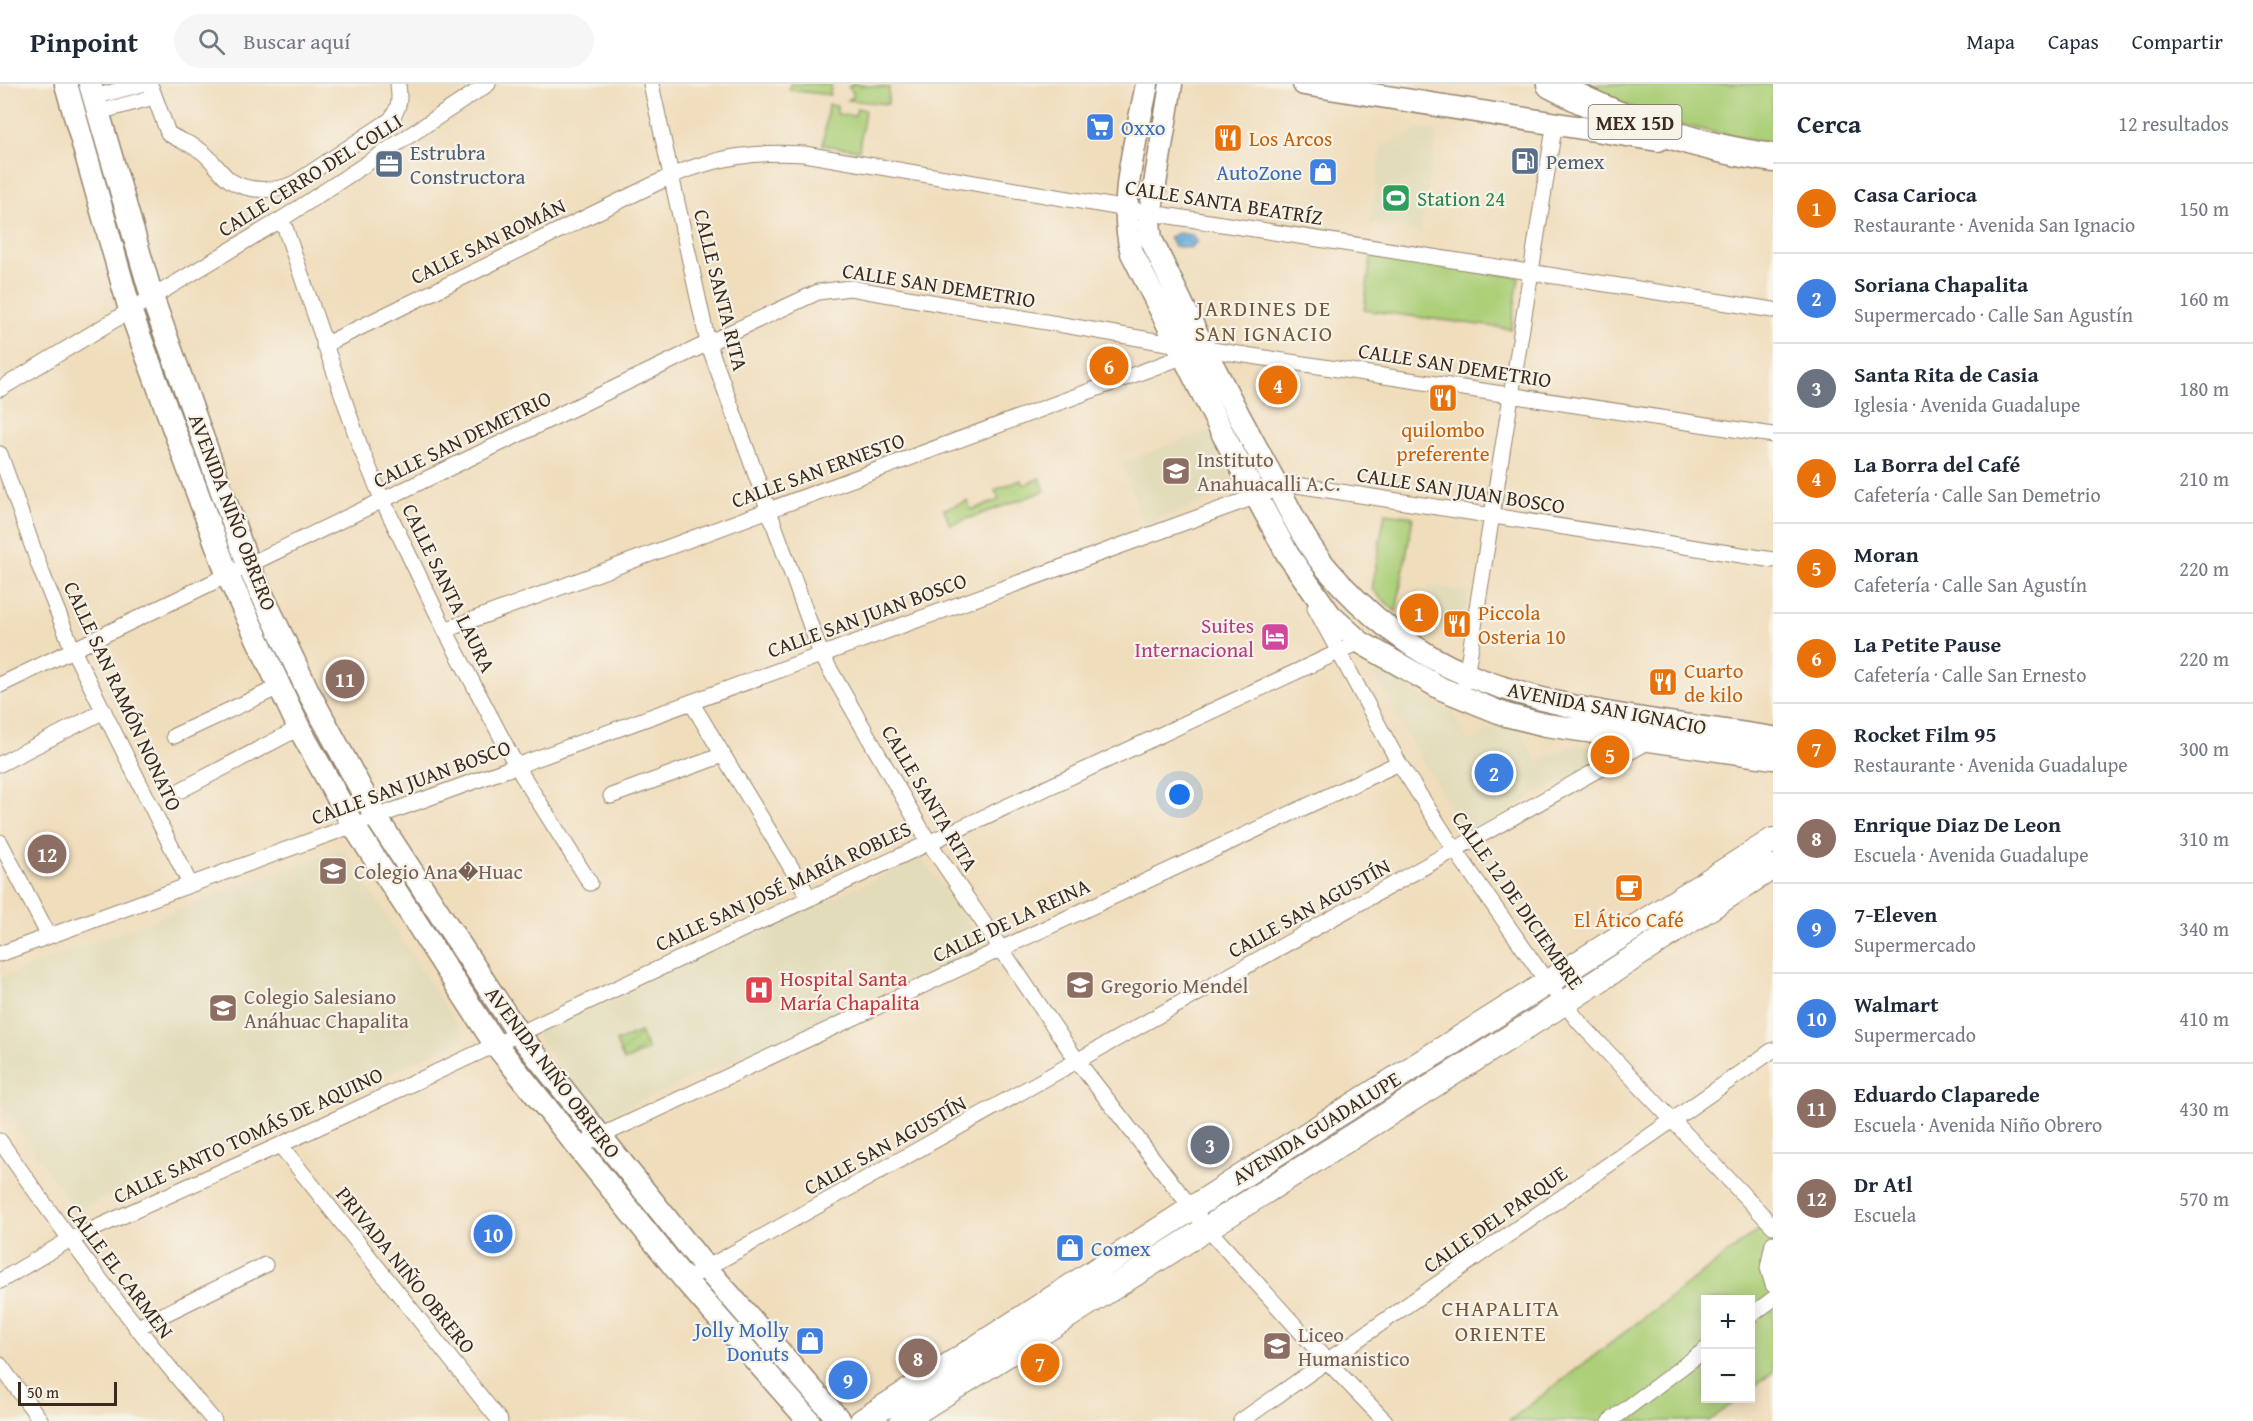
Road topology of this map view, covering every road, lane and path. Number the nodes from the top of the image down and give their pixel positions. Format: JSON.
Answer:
{"nodes":[{"id":1,"x":66,"y":84,"type":"edge"},
{"id":2,"x":142,"y":84,"type":"edge"},
{"id":3,"x":398,"y":84,"type":"edge"},
{"id":4,"x":488,"y":84,"type":"edge"},
{"id":5,"x":651,"y":84,"type":"edge"},
{"id":6,"x":1147,"y":84,"type":"edge"},
{"id":7,"x":1171,"y":84,"type":"edge"},
{"id":8,"x":1304,"y":84,"type":"edge"},
{"id":9,"x":1551,"y":84,"type":"edge"},
{"id":10,"x":152,"y":91,"type":"edge"},
{"id":11,"x":94,"y":98,"type":"edge"},
{"id":12,"x":1555,"y":123,"type":"junction"},
{"id":13,"x":1724,"y":151,"type":"junction"},
{"id":14,"x":1773,"y":158,"type":"edge"},
{"id":15,"x":671,"y":176,"type":"junction"},
{"id":16,"x":1126,"y":209,"type":"junction"},
{"id":17,"x":1151,"y":213,"type":"junction"},
{"id":18,"x":282,"y":219,"type":"junction"},
{"id":19,"x":1531,"y":271,"type":"junction"},
{"id":20,"x":152,"y":297,"type":"junction"},
{"id":21,"x":130,"y":310,"type":"junction"},
{"id":22,"x":1773,"y":310,"type":"edge"},
{"id":23,"x":708,"y":343,"type":"junction"},
{"id":24,"x":324,"y":345,"type":"junction"},
{"id":25,"x":1189,"y":350,"type":"junction"},
{"id":26,"x":0,"y":389,"type":"edge"},
{"id":27,"x":1511,"y":394,"type":"junction"},
{"id":28,"x":1773,"y":435,"type":"edge"},
{"id":29,"x":0,"y":454,"type":"edge"},
{"id":30,"x":1278,"y":488,"type":"junction"},
{"id":31,"x":1257,"y":497,"type":"junction"},
{"id":32,"x":383,"y":501,"type":"junction"},
{"id":33,"x":769,"y":511,"type":"junction"},
{"id":34,"x":1491,"y":517,"type":"junction"},
{"id":35,"x":1288,"y":555,"type":"junction"},
{"id":36,"x":1773,"y":560,"type":"edge"},
{"id":37,"x":249,"y":567,"type":"junction"},
{"id":38,"x":228,"y":576,"type":"junction"},
{"id":39,"x":445,"y":630,"type":"junction"},
{"id":40,"x":1360,"y":642,"type":"junction"},
{"id":41,"x":73,"y":650,"type":"junction"},
{"id":42,"x":1338,"y":652,"type":"junction"},
{"id":43,"x":821,"y":654,"type":"junction"},
{"id":44,"x":1466,"y":675,"type":"junction"},
{"id":45,"x":0,"y":685,"type":"edge"},
{"id":46,"x":279,"y":687,"type":"junction"},
{"id":47,"x":1462,"y":698,"type":"junction"},
{"id":48,"x":691,"y":702,"type":"junction"},
{"id":49,"x":104,"y":711,"type":"junction"},
{"id":50,"x":299,"y":728,"type":"junction"},
{"id":51,"x":1653,"y":730,"type":"junction"},
{"id":52,"x":174,"y":736,"type":"dead end"},
{"id":53,"x":1773,"y":738,"type":"edge"},
{"id":54,"x":723,"y":755,"type":"junction"},
{"id":55,"x":1773,"y":758,"type":"edge"},
{"id":56,"x":1399,"y":763,"type":"junction"},
{"id":57,"x":0,"y":764,"type":"edge"},
{"id":58,"x":517,"y":767,"type":"junction"},
{"id":59,"x":181,"y":790,"type":"dead end"},
{"id":60,"x":611,"y":796,"type":"dead end"},
{"id":61,"x":376,"y":817,"type":"junction"},
{"id":62,"x":353,"y":825,"type":"junction"},
{"id":63,"x":1773,"y":840,"type":"edge"},
{"id":64,"x":0,"y":842,"type":"edge"},
{"id":65,"x":928,"y":842,"type":"junction"},
{"id":66,"x":1455,"y":850,"type":"junction"},
{"id":67,"x":1773,"y":867,"type":"edge"},
{"id":68,"x":590,"y":883,"type":"dead end"},
{"id":69,"x":190,"y":884,"type":"junction"},
{"id":70,"x":809,"y":897,"type":"junction"},
{"id":71,"x":50,"y":936,"type":"junction"},
{"id":72,"x":1000,"y":948,"type":"junction"},
{"id":73,"x":0,"y":954,"type":"edge"},
{"id":74,"x":1547,"y":982,"type":"junction"},
{"id":75,"x":1564,"y":1003,"type":"junction"},
{"id":76,"x":518,"y":1033,"type":"junction"},
{"id":77,"x":495,"y":1044,"type":"junction"},
{"id":78,"x":1773,"y":1050,"type":"edge"},
{"id":79,"x":1078,"y":1062,"type":"junction"},
{"id":80,"x":1672,"y":1120,"type":"junction"},
{"id":81,"x":600,"y":1136,"type":"junction"},
{"id":82,"x":0,"y":1141,"type":"edge"},
{"id":83,"x":280,"y":1145,"type":"junction"},
{"id":84,"x":577,"y":1146,"type":"junction"},
{"id":85,"x":1191,"y":1208,"type":"junction"},
{"id":86,"x":1773,"y":1226,"type":"edge"},
{"id":87,"x":1208,"y":1228,"type":"junction"},
{"id":88,"x":69,"y":1240,"type":"junction"},
{"id":89,"x":1773,"y":1243,"type":"edge"},
{"id":90,"x":265,"y":1265,"type":"dead end"},
{"id":91,"x":706,"y":1268,"type":"junction"},
{"id":92,"x":685,"y":1280,"type":"junction"},
{"id":93,"x":0,"y":1281,"type":"edge"},
{"id":94,"x":1773,"y":1285,"type":"edge"},
{"id":95,"x":1773,"y":1299,"type":"edge"},
{"id":96,"x":1755,"y":1312,"type":"edge"},
{"id":97,"x":136,"y":1328,"type":"junction"},
{"id":98,"x":1701,"y":1353,"type":"edge"},
{"id":99,"x":1327,"y":1361,"type":"junction"},
{"id":100,"x":0,"y":1365,"type":"edge"},
{"id":101,"x":1376,"y":1418,"type":"edge"},
{"id":102,"x":41,"y":1421,"type":"edge"},
{"id":103,"x":214,"y":1421,"type":"edge"},
{"id":104,"x":500,"y":1421,"type":"edge"},
{"id":105,"x":809,"y":1421,"type":"edge"},
{"id":106,"x":840,"y":1421,"type":"edge"},
{"id":107,"x":862,"y":1421,"type":"edge"},
{"id":108,"x":902,"y":1421,"type":"edge"},
{"id":109,"x":1241,"y":1421,"type":"edge"},
{"id":110,"x":1610,"y":1421,"type":"edge"}],
"edges":[{"from":1,"to":21,"type":"main road","name":"AVENIDA NIÑO OBRERO"},
{"from":2,"to":11,"type":"street"},
{"from":3,"to":10,"type":"street"},
{"from":4,"to":18,"type":"street","name":"CALLE CERRO DEL COLLI"},
{"from":5,"to":15,"type":"street","name":"CALLE SANTA RITA"},
{"from":6,"to":16,"type":"main road","name":"AVENIDA SAN IGNACIO"},
{"from":7,"to":17,"type":"main road","name":"AVENIDA SAN IGNACIO"},
{"from":8,"to":12,"type":"main road"},
{"from":9,"to":13,"type":"highway","number":"MEX 15D"},
{"from":10,"to":11,"type":"street"},
{"from":11,"to":20,"type":"main road","name":"AVENIDA NIÑO OBRERO"},
{"from":12,"to":13,"type":"main road"},
{"from":12,"to":19,"type":"street"},
{"from":13,"to":14,"type":"highway","number":"MEX 15D"},
{"from":15,"to":16,"type":"street","name":"CALLE SANTA BEATRÍZ"},
{"from":15,"to":23,"type":"street","name":"CALLE SANTA RITA"},
{"from":15,"to":24,"type":"street","name":"CALLE SAN ROMÁN"},
{"from":16,"to":17,"type":"street","name":"CALLE SANTA BEATRÍZ"},
{"from":16,"to":25,"type":"main road","name":"AVENIDA SAN IGNACIO"},
{"from":17,"to":19,"type":"street","name":"CALLE SANTA BEATRÍZ"},
{"from":17,"to":25,"type":"main road","name":"AVENIDA SAN IGNACIO"},
{"from":18,"to":20,"type":"street","name":"CALLE CERRO DEL COLLI"},
{"from":18,"to":24,"type":"street","name":"CALLE SANTA LAURA"},
{"from":19,"to":22,"type":"street","name":"CALLE SANTA BEATRÍZ"},
{"from":19,"to":27,"type":"street"},
{"from":20,"to":21,"type":"street","name":"CALLE CERRO DEL COLLI"},
{"from":20,"to":37,"type":"main road","name":"AVENIDA NIÑO OBRERO"},
{"from":21,"to":26,"type":"street","name":"CALLE CERRO DEL COLLI"},
{"from":21,"to":38,"type":"main road","name":"AVENIDA NIÑO OBRERO"},
{"from":23,"to":25,"type":"street","name":"CALLE SAN DEMETRIO"},
{"from":23,"to":32,"type":"street","name":"CALLE SAN DEMETRIO"},
{"from":23,"to":33,"type":"street","name":"CALLE SANTA RITA"},
{"from":24,"to":32,"type":"street","name":"CALLE SANTA LAURA"},
{"from":25,"to":27,"type":"street","name":"CALLE SAN DEMETRIO"},
{"from":25,"to":30,"type":"main road","name":"AVENIDA SAN IGNACIO"},
{"from":25,"to":31,"type":"main road","name":"AVENIDA SAN IGNACIO"},
{"from":25,"to":33,"type":"street","name":"CALLE SAN ERNESTO"},
{"from":27,"to":28,"type":"street","name":"CALLE SAN DEMETRIO"},
{"from":27,"to":34,"type":"street"},
{"from":29,"to":41,"type":"street","name":"CALLE SAN RAMÓN NONATO"},
{"from":30,"to":31,"type":"street","name":"CALLE SAN JUAN BOSCO"},
{"from":30,"to":34,"type":"street","name":"CALLE SAN JUAN BOSCO"},
{"from":30,"to":44,"type":"main road","name":"AVENIDA SAN IGNACIO"},
{"from":31,"to":35,"type":"main road","name":"AVENIDA SAN IGNACIO"},
{"from":31,"to":43,"type":"street","name":"CALLE SAN JUAN BOSCO"},
{"from":32,"to":37,"type":"street","name":"CALLE SAN DEMETRIO"},
{"from":32,"to":39,"type":"street","name":"CALLE SANTA LAURA"},
{"from":33,"to":39,"type":"street","name":"CALLE SAN ERNESTO"},
{"from":33,"to":43,"type":"street","name":"CALLE SANTA RITA"},
{"from":34,"to":36,"type":"street","name":"CALLE SAN JUAN BOSCO"},
{"from":34,"to":44,"type":"street"},
{"from":35,"to":40,"type":"main road","name":"AVENIDA SAN IGNACIO"},
{"from":35,"to":42,"type":"street","name":"CALLE 12 DE DICIEMBRE"},
{"from":37,"to":38,"type":"street","name":"CALLE SAN DEMETRIO"},
{"from":37,"to":61,"type":"main road","name":"AVENIDA NIÑO OBRERO"},
{"from":38,"to":41,"type":"street","name":"CALLE SAN DEMETRIO"},
{"from":38,"to":46,"type":"main road","name":"AVENIDA NIÑO OBRERO"},
{"from":39,"to":58,"type":"street","name":"CALLE SANTA LAURA"},
{"from":40,"to":42,"type":"street","name":"CALLE SAN JOSÉ MARÍA ROBLES"},
{"from":40,"to":47,"type":"main road","name":"AVENIDA SAN IGNACIO"},
{"from":41,"to":45,"type":"street","name":"CALLE SAN DEMETRIO"},
{"from":41,"to":49,"type":"street","name":"CALLE SAN RAMÓN NONATO"},
{"from":42,"to":56,"type":"street","name":"CALLE 12 DE DICIEMBRE"},
{"from":42,"to":65,"type":"street","name":"CALLE SAN JOSÉ MARÍA ROBLES"},
{"from":43,"to":48,"type":"street","name":"CALLE SAN JUAN BOSCO"},
{"from":43,"to":65,"type":"street","name":"CALLE SANTA RITA"},
{"from":44,"to":47,"type":"street"},
{"from":44,"to":51,"type":"main road","name":"AVENIDA SAN IGNACIO"},
{"from":46,"to":50,"type":"main road","name":"AVENIDA NIÑO OBRERO"},
{"from":46,"to":52,"type":"street"},
{"from":47,"to":51,"type":"main road","name":"AVENIDA SAN IGNACIO"},
{"from":48,"to":54,"type":"street"},
{"from":48,"to":58,"type":"street","name":"CALLE SAN JUAN BOSCO"},
{"from":49,"to":57,"type":"street"},
{"from":49,"to":69,"type":"street","name":"CALLE SAN RAMÓN NONATO"},
{"from":50,"to":59,"type":"street"},
{"from":50,"to":62,"type":"main road","name":"AVENIDA NIÑO OBRERO"},
{"from":51,"to":53,"type":"main road","name":"AVENIDA SAN IGNACIO"},
{"from":51,"to":55,"type":"main road","name":"AVENIDA SAN IGNACIO"},
{"from":51,"to":66,"type":"street","name":"CALLE SAN AGUSTÍN"},
{"from":54,"to":60,"type":"street"},
{"from":54,"to":70,"type":"street"},
{"from":56,"to":66,"type":"street","name":"CALLE 12 DE DICIEMBRE"},
{"from":56,"to":72,"type":"street","name":"CALLE DE LA REINA"},
{"from":58,"to":61,"type":"street","name":"CALLE SAN JUAN BOSCO"},
{"from":58,"to":68,"type":"street","name":"CALLE SANTA LAURA"},
{"from":61,"to":62,"type":"street","name":"CALLE SAN JUAN BOSCO"},
{"from":61,"to":76,"type":"main road","name":"AVENIDA NIÑO OBRERO"},
{"from":62,"to":69,"type":"street","name":"CALLE SAN JUAN BOSCO"},
{"from":62,"to":77,"type":"main road","name":"AVENIDA NIÑO OBRERO"},
{"from":63,"to":74,"type":"main road","name":"AVENIDA GUADALUPE"},
{"from":64,"to":71,"type":"street"},
{"from":65,"to":70,"type":"street","name":"CALLE SAN JOSÉ MARÍA ROBLES"},
{"from":65,"to":72,"type":"street","name":"CALLE SANTA RITA"},
{"from":66,"to":74,"type":"street","name":"CALLE 12 DE DICIEMBRE"},
{"from":66,"to":79,"type":"street","name":"CALLE SAN AGUSTÍN"},
{"from":67,"to":75,"type":"main road","name":"AVENIDA GUADALUPE"},
{"from":69,"to":71,"type":"street","name":"CALLE SAN JUAN BOSCO"},
{"from":70,"to":76,"type":"street","name":"CALLE SAN JOSÉ MARÍA ROBLES"},
{"from":71,"to":73,"type":"street","name":"CALLE SAN JUAN BOSCO"},
{"from":72,"to":79,"type":"street","name":"CALLE SANTA RITA"},
{"from":72,"to":81,"type":"street","name":"CALLE DE LA REINA"},
{"from":74,"to":75,"type":"street","name":"CALLE 12 DE DICIEMBRE"},
{"from":74,"to":85,"type":"main road","name":"AVENIDA GUADALUPE"},
{"from":75,"to":80,"type":"street","name":"CALLE 12 DE DICIEMBRE"},
{"from":75,"to":87,"type":"main road","name":"AVENIDA GUADALUPE"},
{"from":76,"to":77,"type":"street","name":"CALLE SANTO TOMÁS DE AQUINO"},
{"from":76,"to":81,"type":"main road","name":"AVENIDA NIÑO OBRERO"},
{"from":77,"to":83,"type":"street","name":"CALLE SANTO TOMÁS DE AQUINO"},
{"from":77,"to":84,"type":"main road","name":"AVENIDA NIÑO OBRERO"},
{"from":78,"to":80,"type":"street","name":"CALLE DEL PARQUE"},
{"from":79,"to":85,"type":"street","name":"CALLE SANTA RITA"},
{"from":79,"to":91,"type":"street","name":"CALLE SAN AGUSTÍN"},
{"from":80,"to":86,"type":"street","name":"CALLE 12 DE DICIEMBRE"},
{"from":80,"to":99,"type":"street","name":"CALLE DEL PARQUE"},
{"from":81,"to":84,"type":"street","name":"CALLE DE LA REINA"},
{"from":81,"to":91,"type":"main road","name":"AVENIDA NIÑO OBRERO"},
{"from":82,"to":88,"type":"street","name":"CALLE EL CARMEN"},
{"from":83,"to":88,"type":"street","name":"CALLE SANTO TOMÁS DE AQUINO"},
{"from":83,"to":104,"type":"street","name":"PRIVADA NIÑO OBRERO"},
{"from":84,"to":92,"type":"main road","name":"AVENIDA NIÑO OBRERO"},
{"from":85,"to":87,"type":"street","name":"CALLE SANTA RITA"},
{"from":85,"to":107,"type":"main road","name":"AVENIDA GUADALUPE"},
{"from":87,"to":99,"type":"street","name":"CALLE SANTA RITA"},
{"from":87,"to":108,"type":"main road","name":"AVENIDA GUADALUPE"},
{"from":88,"to":93,"type":"street","name":"CALLE SANTO TOMÁS DE AQUINO"},
{"from":88,"to":97,"type":"street","name":"CALLE EL CARMEN"},
{"from":89,"to":94,"type":"street"},
{"from":90,"to":97,"type":"street"},
{"from":91,"to":92,"type":"street","name":"CALLE SAN AGUSTÍN"},
{"from":91,"to":106,"type":"main road","name":"AVENIDA NIÑO OBRERO"},
{"from":92,"to":105,"type":"main road","name":"AVENIDA NIÑO OBRERO"},
{"from":95,"to":96,"type":"street"},
{"from":97,"to":103,"type":"street","name":"CALLE EL CARMEN"},
{"from":98,"to":110,"type":"street"},
{"from":99,"to":101,"type":"street","name":"CALLE SANTA RITA"},
{"from":99,"to":109,"type":"street","name":"CALLE DEL PARQUE"},
{"from":100,"to":102,"type":"street"}]}
